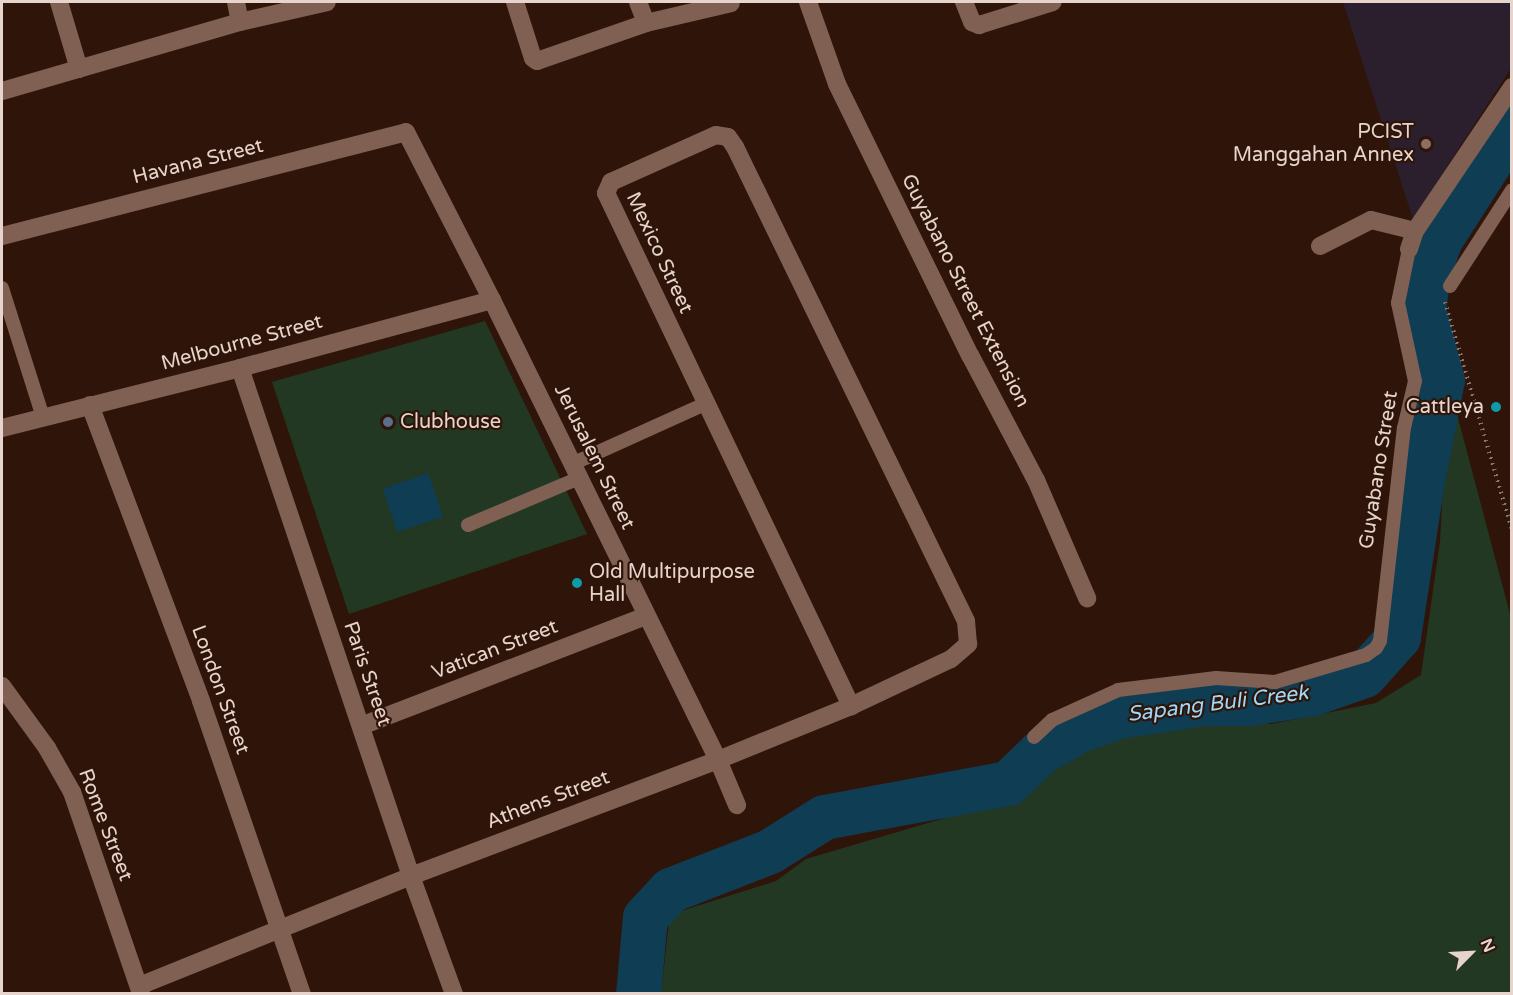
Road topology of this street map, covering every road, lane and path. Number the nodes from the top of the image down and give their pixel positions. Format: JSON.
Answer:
{"nodes":[{"id":1,"x":59,"y":2,"type":"edge"},
{"id":2,"x":236,"y":2,"type":"edge"},
{"id":3,"x":327,"y":2,"type":"edge"},
{"id":4,"x":515,"y":2,"type":"edge"},
{"id":5,"x":638,"y":2,"type":"edge"},
{"id":6,"x":808,"y":2,"type":"edge"},
{"id":7,"x":964,"y":2,"type":"edge"},
{"id":8,"x":1053,"y":2,"type":"edge"},
{"id":9,"x":731,"y":3,"type":"dead end"},
{"id":10,"x":240,"y":22,"type":"junction"},
{"id":11,"x":646,"y":23,"type":"junction"},
{"id":12,"x":79,"y":69,"type":"junction"},
{"id":13,"x":1512,"y":87,"type":"edge"},
{"id":14,"x":2,"y":91,"type":"edge"},
{"id":15,"x":406,"y":132,"type":"joint"},
{"id":16,"x":1512,"y":190,"type":"edge"},
{"id":17,"x":1414,"y":231,"type":"junction"},
{"id":18,"x":2,"y":236,"type":"edge"},
{"id":19,"x":1320,"y":246,"type":"dead end"},
{"id":20,"x":1408,"y":249,"type":"joint"},
{"id":21,"x":1450,"y":286,"type":"joint"},
{"id":22,"x":2,"y":288,"type":"edge"},
{"id":23,"x":492,"y":300,"type":"junction"},
{"id":24,"x":240,"y":368,"type":"junction"},
{"id":25,"x":705,"y":404,"type":"junction"},
{"id":26,"x":90,"y":405,"type":"junction"},
{"id":27,"x":43,"y":417,"type":"junction"},
{"id":28,"x":2,"y":428,"type":"edge"},
{"id":29,"x":576,"y":471,"type":"junction"},
{"id":30,"x":468,"y":525,"type":"dead end"},
{"id":31,"x":1512,"y":529,"type":"edge"},
{"id":32,"x":1088,"y":598,"type":"dead end"},
{"id":33,"x":646,"y":616,"type":"junction"},
{"id":34,"x":968,"y":644,"type":"joint"},
{"id":35,"x":2,"y":686,"type":"edge"},
{"id":36,"x":851,"y":706,"type":"junction"},
{"id":37,"x":361,"y":726,"type":"junction"},
{"id":38,"x":1034,"y":737,"type":"dead end"},
{"id":39,"x":718,"y":760,"type":"junction"},
{"id":40,"x":737,"y":805,"type":"dead end"},
{"id":41,"x":411,"y":876,"type":"junction"},
{"id":42,"x":279,"y":930,"type":"junction"},
{"id":43,"x":140,"y":990,"type":"edge"},
{"id":44,"x":302,"y":993,"type":"edge"},
{"id":45,"x":454,"y":993,"type":"edge"}],
"edges":[{"from":1,"to":12,"type":"street"},
{"from":2,"to":10,"type":"street"},
{"from":3,"to":10,"type":"street"},
{"from":4,"to":11,"type":"street"},
{"from":5,"to":11,"type":"street"},
{"from":6,"to":32,"type":"street","name":"Guyabano Street Extension"},
{"from":7,"to":8,"type":"street"},
{"from":9,"to":11,"type":"street"},
{"from":10,"to":12,"type":"street"},
{"from":12,"to":14,"type":"street"},
{"from":13,"to":17,"type":"street","name":"Guyabano Street"},
{"from":15,"to":18,"type":"street","name":"Havana Street"},
{"from":15,"to":23,"type":"street","name":"Jerusalem Street"},
{"from":16,"to":21,"type":"lane"},
{"from":17,"to":19,"type":"street"},
{"from":17,"to":20,"type":"street","name":"Guyabano Street"},
{"from":20,"to":38,"type":"lane","name":"Guyabano Street"},
{"from":21,"to":31,"type":"path"},
{"from":22,"to":27,"type":"lane"},
{"from":23,"to":24,"type":"street","name":"Melbourne Street"},
{"from":23,"to":29,"type":"street","name":"Jerusalem Street"},
{"from":24,"to":26,"type":"street","name":"Melbourne Street"},
{"from":24,"to":37,"type":"street","name":"Paris Street"},
{"from":25,"to":29,"type":"lane"},
{"from":25,"to":34,"type":"street","name":"Mexico Street"},
{"from":25,"to":36,"type":"street","name":"Mexico Street"},
{"from":26,"to":27,"type":"street","name":"Melbourne Street"},
{"from":26,"to":42,"type":"street","name":"London Street"},
{"from":27,"to":28,"type":"street","name":"Melbourne Street"},
{"from":29,"to":30,"type":"lane"},
{"from":29,"to":33,"type":"street","name":"Jerusalem Street"},
{"from":33,"to":37,"type":"street","name":"Vatican Street"},
{"from":33,"to":39,"type":"street","name":"Jerusalem Street"},
{"from":34,"to":36,"type":"street","name":"Athens Street"},
{"from":35,"to":43,"type":"street","name":"Rome Street"},
{"from":36,"to":39,"type":"street","name":"Athens Street"},
{"from":37,"to":41,"type":"street","name":"Paris Street"},
{"from":39,"to":40,"type":"street","name":"Jerusalem Street"},
{"from":39,"to":41,"type":"street","name":"Athens Street"},
{"from":41,"to":42,"type":"street","name":"Athens Street"},
{"from":41,"to":45,"type":"street","name":"Paris Street"},
{"from":42,"to":43,"type":"street","name":"Athens Street"},
{"from":42,"to":44,"type":"street","name":"London Street"}]}
